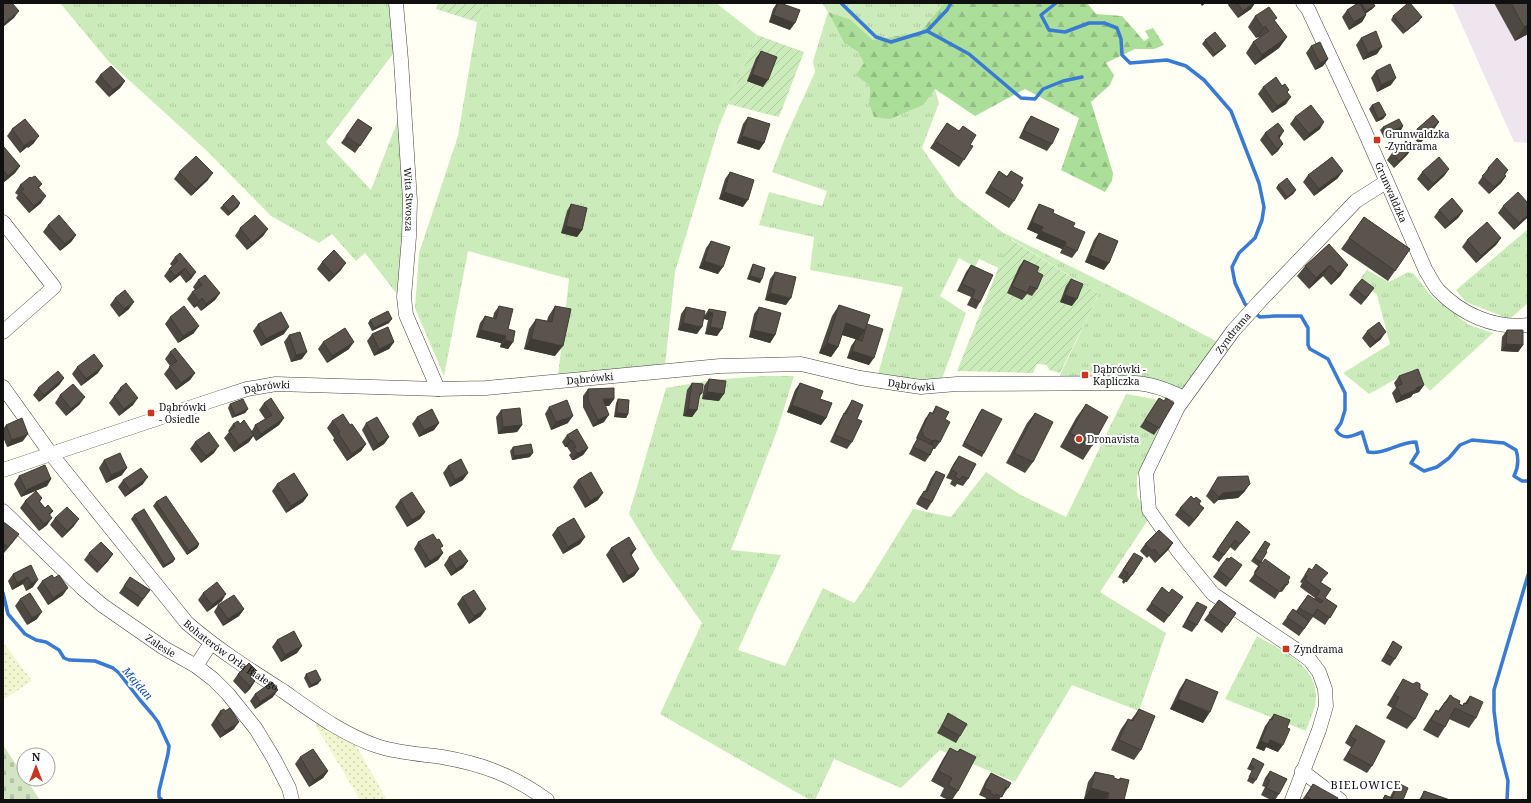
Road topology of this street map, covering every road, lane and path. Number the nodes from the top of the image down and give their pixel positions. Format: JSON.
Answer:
{"nodes":[{"id":1,"x":396,"y":3,"type":"edge"},
{"id":2,"x":1304,"y":3,"type":"edge"},
{"id":3,"x":1386,"y":182,"type":"junction"},
{"id":4,"x":3,"y":222,"type":"edge"},
{"id":5,"x":1528,"y":325,"type":"edge"},
{"id":6,"x":3,"y":332,"type":"edge"},
{"id":7,"x":3,"y":387,"type":"edge"},
{"id":8,"x":438,"y":389,"type":"junction"},
{"id":9,"x":1184,"y":398,"type":"junction"},
{"id":10,"x":51,"y":454,"type":"junction"},
{"id":11,"x":3,"y":470,"type":"edge"},
{"id":12,"x":3,"y":511,"type":"edge"},
{"id":13,"x":211,"y":644,"type":"junction"},
{"id":14,"x":196,"y":666,"type":"junction"},
{"id":15,"x":1302,"y":771,"type":"junction"},
{"id":16,"x":292,"y":800,"type":"edge"},
{"id":17,"x":547,"y":800,"type":"edge"},
{"id":18,"x":1292,"y":800,"type":"edge"},
{"id":19,"x":1340,"y":800,"type":"edge"}],
"edges":[{"from":1,"to":8,"type":"street","name":"Wita Stwosza"},
{"from":2,"to":3,"type":"street","name":"Grunwaldzka"},
{"from":3,"to":5,"type":"street","name":"Grunwaldzka"},
{"from":3,"to":9,"type":"street","name":"Zyndrama"},
{"from":4,"to":6,"type":"street"},
{"from":7,"to":10,"type":"street","name":"Bohaterów Orła Białego"},
{"from":8,"to":9,"type":"street","name":"Dąbrówki"},
{"from":8,"to":10,"type":"street","name":"Dąbrówki"},
{"from":9,"to":15,"type":"street","name":"Zyndrama"},
{"from":10,"to":11,"type":"street","name":"Dąbrówki"},
{"from":10,"to":13,"type":"street","name":"Bohaterów Orła Białego"},
{"from":12,"to":14,"type":"street","name":"Zalesie"},
{"from":13,"to":14,"type":"street"},
{"from":13,"to":17,"type":"street","name":"Bohaterów Orła Białego"},
{"from":14,"to":16,"type":"street","name":"Zalesie"},
{"from":15,"to":18,"type":"street","name":"Zyndrama"},
{"from":15,"to":19,"type":"street"}]}
